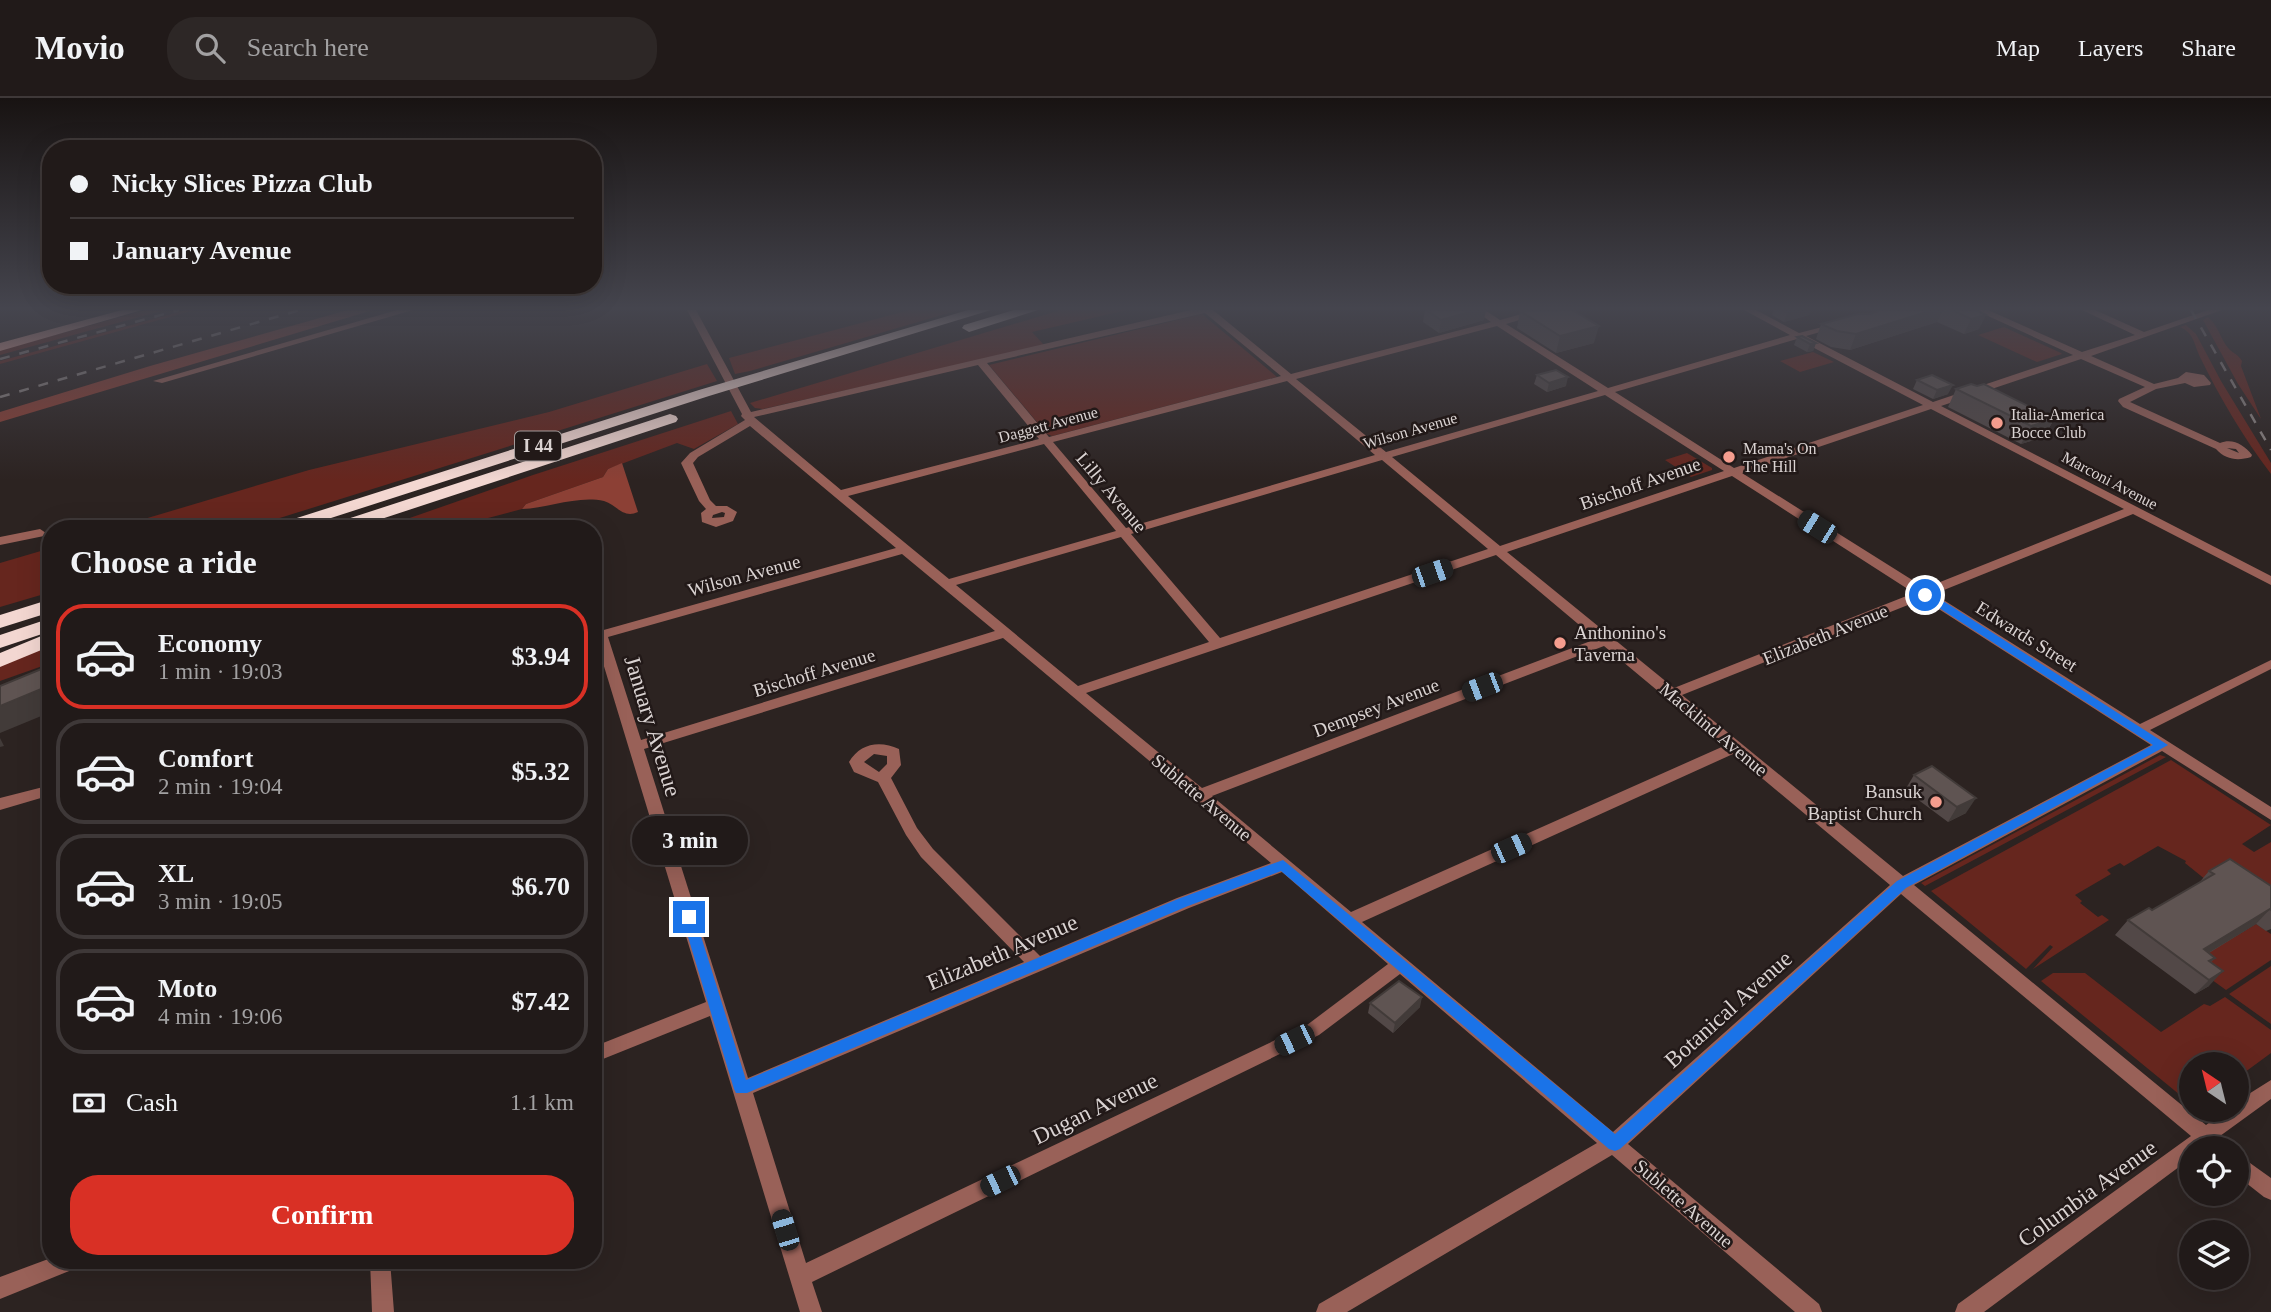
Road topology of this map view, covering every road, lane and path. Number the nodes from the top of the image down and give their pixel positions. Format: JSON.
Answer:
{"nodes":[{"id":1,"x":205,"y":367,"type":"edge"},
{"id":2,"x":721,"y":367,"type":"edge"},
{"id":3,"x":810,"y":367,"type":"edge"},
{"id":4,"x":821,"y":367,"type":"edge"},
{"id":5,"x":966,"y":367,"type":"edge"},
{"id":6,"x":984,"y":367,"type":"edge"},
{"id":7,"x":1276,"y":367,"type":"edge"},
{"id":8,"x":1329,"y":367,"type":"edge"},
{"id":9,"x":1565,"y":367,"type":"edge"},
{"id":10,"x":1692,"y":367,"type":"edge"},
{"id":11,"x":1858,"y":367,"type":"edge"},
{"id":12,"x":2048,"y":367,"type":"edge"},
{"id":13,"x":2105,"y":367,"type":"edge"},
{"id":14,"x":1289,"y":377,"type":"junction"},
{"id":15,"x":2184,"y":380,"type":"dead end"},
{"id":16,"x":158,"y":381,"type":"dead end"},
{"id":17,"x":757,"y":384,"type":"junction"},
{"id":18,"x":2153,"y":387,"type":"junction"},
{"id":19,"x":1604,"y":392,"type":"junction"},
{"id":20,"x":2138,"y":393,"type":"junction"},
{"id":21,"x":707,"y":399,"type":"junction"},
{"id":22,"x":1933,"y":405,"type":"junction"},
{"id":23,"x":749,"y":419,"type":"junction"},
{"id":24,"x":2156,"y":419,"type":"junction"},
{"id":25,"x":1046,"y":441,"type":"junction"},
{"id":26,"x":2220,"y":447,"type":"dead end"},
{"id":27,"x":1384,"y":456,"type":"junction"},
{"id":28,"x":1731,"y":472,"type":"junction"},
{"id":29,"x":841,"y":494,"type":"junction"},
{"id":30,"x":713,"y":510,"type":"dead end"},
{"id":31,"x":2133,"y":510,"type":"junction"},
{"id":32,"x":310,"y":520,"type":"edge"},
{"id":33,"x":361,"y":520,"type":"edge"},
{"id":34,"x":1122,"y":532,"type":"junction"},
{"id":35,"x":40,"y":533,"type":"dead end"},
{"id":36,"x":0,"y":541,"type":"edge"},
{"id":37,"x":905,"y":549,"type":"junction"},
{"id":38,"x":1498,"y":550,"type":"junction"},
{"id":39,"x":2271,"y":582,"type":"edge"},
{"id":40,"x":946,"y":584,"type":"junction"},
{"id":41,"x":1925,"y":595,"type":"junction"},
{"id":42,"x":42,"y":599,"type":"edge"},
{"id":43,"x":42,"y":608,"type":"edge"},
{"id":44,"x":0,"y":611,"type":"edge"},
{"id":45,"x":0,"y":622,"type":"edge"},
{"id":46,"x":42,"y":627,"type":"edge"},
{"id":47,"x":1004,"y":634,"type":"junction"},
{"id":48,"x":602,"y":635,"type":"edge"},
{"id":49,"x":1606,"y":640,"type":"junction"},
{"id":50,"x":0,"y":642,"type":"edge"},
{"id":51,"x":42,"y":642,"type":"edge"},
{"id":52,"x":1218,"y":644,"type":"junction"},
{"id":53,"x":602,"y":651,"type":"edge"},
{"id":54,"x":0,"y":661,"type":"edge"},
{"id":55,"x":2271,"y":664,"type":"edge"},
{"id":56,"x":1074,"y":692,"type":"junction"},
{"id":57,"x":1672,"y":695,"type":"junction"},
{"id":58,"x":2139,"y":730,"type":"junction"},
{"id":59,"x":2162,"y":745,"type":"junction"},
{"id":60,"x":635,"y":747,"type":"junction"},
{"id":61,"x":1735,"y":747,"type":"junction"},
{"id":62,"x":883,"y":777,"type":"dead end"},
{"id":63,"x":42,"y":792,"type":"edge"},
{"id":64,"x":1199,"y":795,"type":"junction"},
{"id":65,"x":0,"y":804,"type":"edge"},
{"id":66,"x":2271,"y":814,"type":"edge"},
{"id":67,"x":1283,"y":865,"type":"junction"},
{"id":68,"x":1902,"y":884,"type":"junction"},
{"id":69,"x":1348,"y":921,"type":"junction"},
{"id":70,"x":1038,"y":965,"type":"junction"},
{"id":71,"x":1399,"y":965,"type":"junction"},
{"id":72,"x":716,"y":1006,"type":"junction"},
{"id":73,"x":602,"y":1051,"type":"edge"},
{"id":74,"x":2271,"y":1088,"type":"edge"},
{"id":75,"x":742,"y":1089,"type":"junction"},
{"id":76,"x":2206,"y":1136,"type":"edge"},
{"id":77,"x":2219,"y":1136,"type":"edge"},
{"id":78,"x":1615,"y":1143,"type":"junction"},
{"id":79,"x":2179,"y":1165,"type":"edge"},
{"id":80,"x":2249,"y":1172,"type":"edge"},
{"id":81,"x":2271,"y":1190,"type":"edge"},
{"id":82,"x":50,"y":1269,"type":"edge"},
{"id":83,"x":381,"y":1269,"type":"edge"},
{"id":84,"x":800,"y":1278,"type":"junction"},
{"id":85,"x":0,"y":1289,"type":"edge"},
{"id":86,"x":383,"y":1312,"type":"edge"},
{"id":87,"x":811,"y":1312,"type":"edge"},
{"id":88,"x":1326,"y":1312,"type":"edge"},
{"id":89,"x":1811,"y":1312,"type":"edge"},
{"id":90,"x":1966,"y":1312,"type":"edge"}],
"edges":[{"from":1,"to":16,"type":"street"},
{"from":2,"to":23,"type":"street","name":"Sublette Avenue"},
{"from":3,"to":17,"type":"highway","number":"I 44"},
{"from":4,"to":17,"type":"highway","number":"I 44"},
{"from":5,"to":23,"type":"street"},
{"from":6,"to":25,"type":"street","name":"Lilly Avenue"},
{"from":7,"to":14,"type":"street","name":"Macklind Avenue"},
{"from":8,"to":14,"type":"street","name":"Daggett Avenue"},
{"from":9,"to":19,"type":"street","name":"Edwards Street"},
{"from":10,"to":19,"type":"street","name":"Wilson Avenue"},
{"from":11,"to":22,"type":"street","name":"Marconi Avenue"},
{"from":12,"to":22,"type":"street","name":"Bischoff Avenue"},
{"from":13,"to":18,"type":"street"},
{"from":14,"to":25,"type":"street","name":"Daggett Avenue"},
{"from":14,"to":27,"type":"street","name":"Macklind Avenue"},
{"from":15,"to":18,"type":"street"},
{"from":17,"to":21,"type":"highway","number":"I 44"},
{"from":18,"to":20,"type":"street"},
{"from":19,"to":27,"type":"street","name":"Wilson Avenue"},
{"from":19,"to":28,"type":"street","name":"Edwards Street"},
{"from":20,"to":24,"type":"street"},
{"from":20,"to":24,"type":"street"},
{"from":21,"to":32,"type":"highway","number":"I 44"},
{"from":21,"to":33,"type":"highway","number":"I 44"},
{"from":22,"to":28,"type":"street","name":"Bischoff Avenue"},
{"from":22,"to":31,"type":"street","name":"Marconi Avenue"},
{"from":23,"to":29,"type":"street","name":"Sublette Avenue"},
{"from":23,"to":30,"type":"street"},
{"from":24,"to":26,"type":"street"},
{"from":25,"to":29,"type":"street","name":"Daggett Avenue"},
{"from":25,"to":34,"type":"street","name":"Lilly Avenue"},
{"from":27,"to":34,"type":"street","name":"Wilson Avenue"},
{"from":27,"to":38,"type":"street","name":"Macklind Avenue"},
{"from":28,"to":38,"type":"street","name":"Bischoff Avenue"},
{"from":28,"to":41,"type":"street","name":"Edwards Street"},
{"from":29,"to":37,"type":"street","name":"Sublette Avenue"},
{"from":31,"to":39,"type":"street","name":"Marconi Avenue"},
{"from":31,"to":41,"type":"street","name":"Elizabeth Avenue"},
{"from":34,"to":40,"type":"street","name":"Wilson Avenue"},
{"from":34,"to":52,"type":"street","name":"Lilly Avenue"},
{"from":35,"to":36,"type":"street"},
{"from":37,"to":40,"type":"street","name":"Sublette Avenue"},
{"from":37,"to":48,"type":"street","name":"Wilson Avenue"},
{"from":38,"to":49,"type":"street","name":"Macklind Avenue"},
{"from":38,"to":52,"type":"street","name":"Bischoff Avenue"},
{"from":40,"to":47,"type":"street","name":"Sublette Avenue"},
{"from":41,"to":57,"type":"street","name":"Elizabeth Avenue"},
{"from":41,"to":58,"type":"street","name":"Edwards Street"},
{"from":42,"to":44,"type":"highway"},
{"from":43,"to":45,"type":"highway"},
{"from":46,"to":50,"type":"highway"},
{"from":47,"to":56,"type":"street","name":"Sublette Avenue"},
{"from":47,"to":60,"type":"street","name":"Bischoff Avenue"},
{"from":49,"to":57,"type":"street","name":"Macklind Avenue"},
{"from":49,"to":64,"type":"street","name":"Dempsey Avenue"},
{"from":51,"to":54,"type":"highway"},
{"from":52,"to":56,"type":"street","name":"Bischoff Avenue"},
{"from":53,"to":60,"type":"street","name":"January Avenue"},
{"from":55,"to":58,"type":"street"},
{"from":56,"to":64,"type":"street","name":"Sublette Avenue"},
{"from":57,"to":61,"type":"street","name":"Macklind Avenue"},
{"from":58,"to":59,"type":"street","name":"Edwards Street"},
{"from":59,"to":66,"type":"street","name":"Edwards Street"},
{"from":59,"to":68,"type":"street","name":"Botanical Avenue"},
{"from":60,"to":72,"type":"street","name":"January Avenue"},
{"from":61,"to":68,"type":"street","name":"Macklind Avenue"},
{"from":61,"to":69,"type":"street"},
{"from":62,"to":70,"type":"street"},
{"from":63,"to":65,"type":"street"},
{"from":64,"to":67,"type":"street","name":"Sublette Avenue"},
{"from":67,"to":69,"type":"street","name":"Sublette Avenue"},
{"from":67,"to":70,"type":"street","name":"Elizabeth Avenue"},
{"from":68,"to":76,"type":"street","name":"Macklind Avenue"},
{"from":68,"to":78,"type":"street","name":"Botanical Avenue"},
{"from":69,"to":71,"type":"street","name":"Sublette Avenue"},
{"from":70,"to":75,"type":"street","name":"Elizabeth Avenue"},
{"from":71,"to":78,"type":"street","name":"Sublette Avenue"},
{"from":71,"to":84,"type":"street","name":"Dugan Avenue"},
{"from":72,"to":73,"type":"street"},
{"from":72,"to":75,"type":"street","name":"January Avenue"},
{"from":74,"to":77,"type":"street","name":"Columbia Avenue"},
{"from":75,"to":84,"type":"street","name":"January Avenue"},
{"from":78,"to":88,"type":"street","name":"Botanical Avenue"},
{"from":78,"to":89,"type":"street","name":"Sublette Avenue"},
{"from":79,"to":90,"type":"street","name":"Columbia Avenue"},
{"from":80,"to":81,"type":"street"},
{"from":82,"to":85,"type":"street"},
{"from":83,"to":86,"type":"street"},
{"from":84,"to":87,"type":"street","name":"January Avenue"}]}
